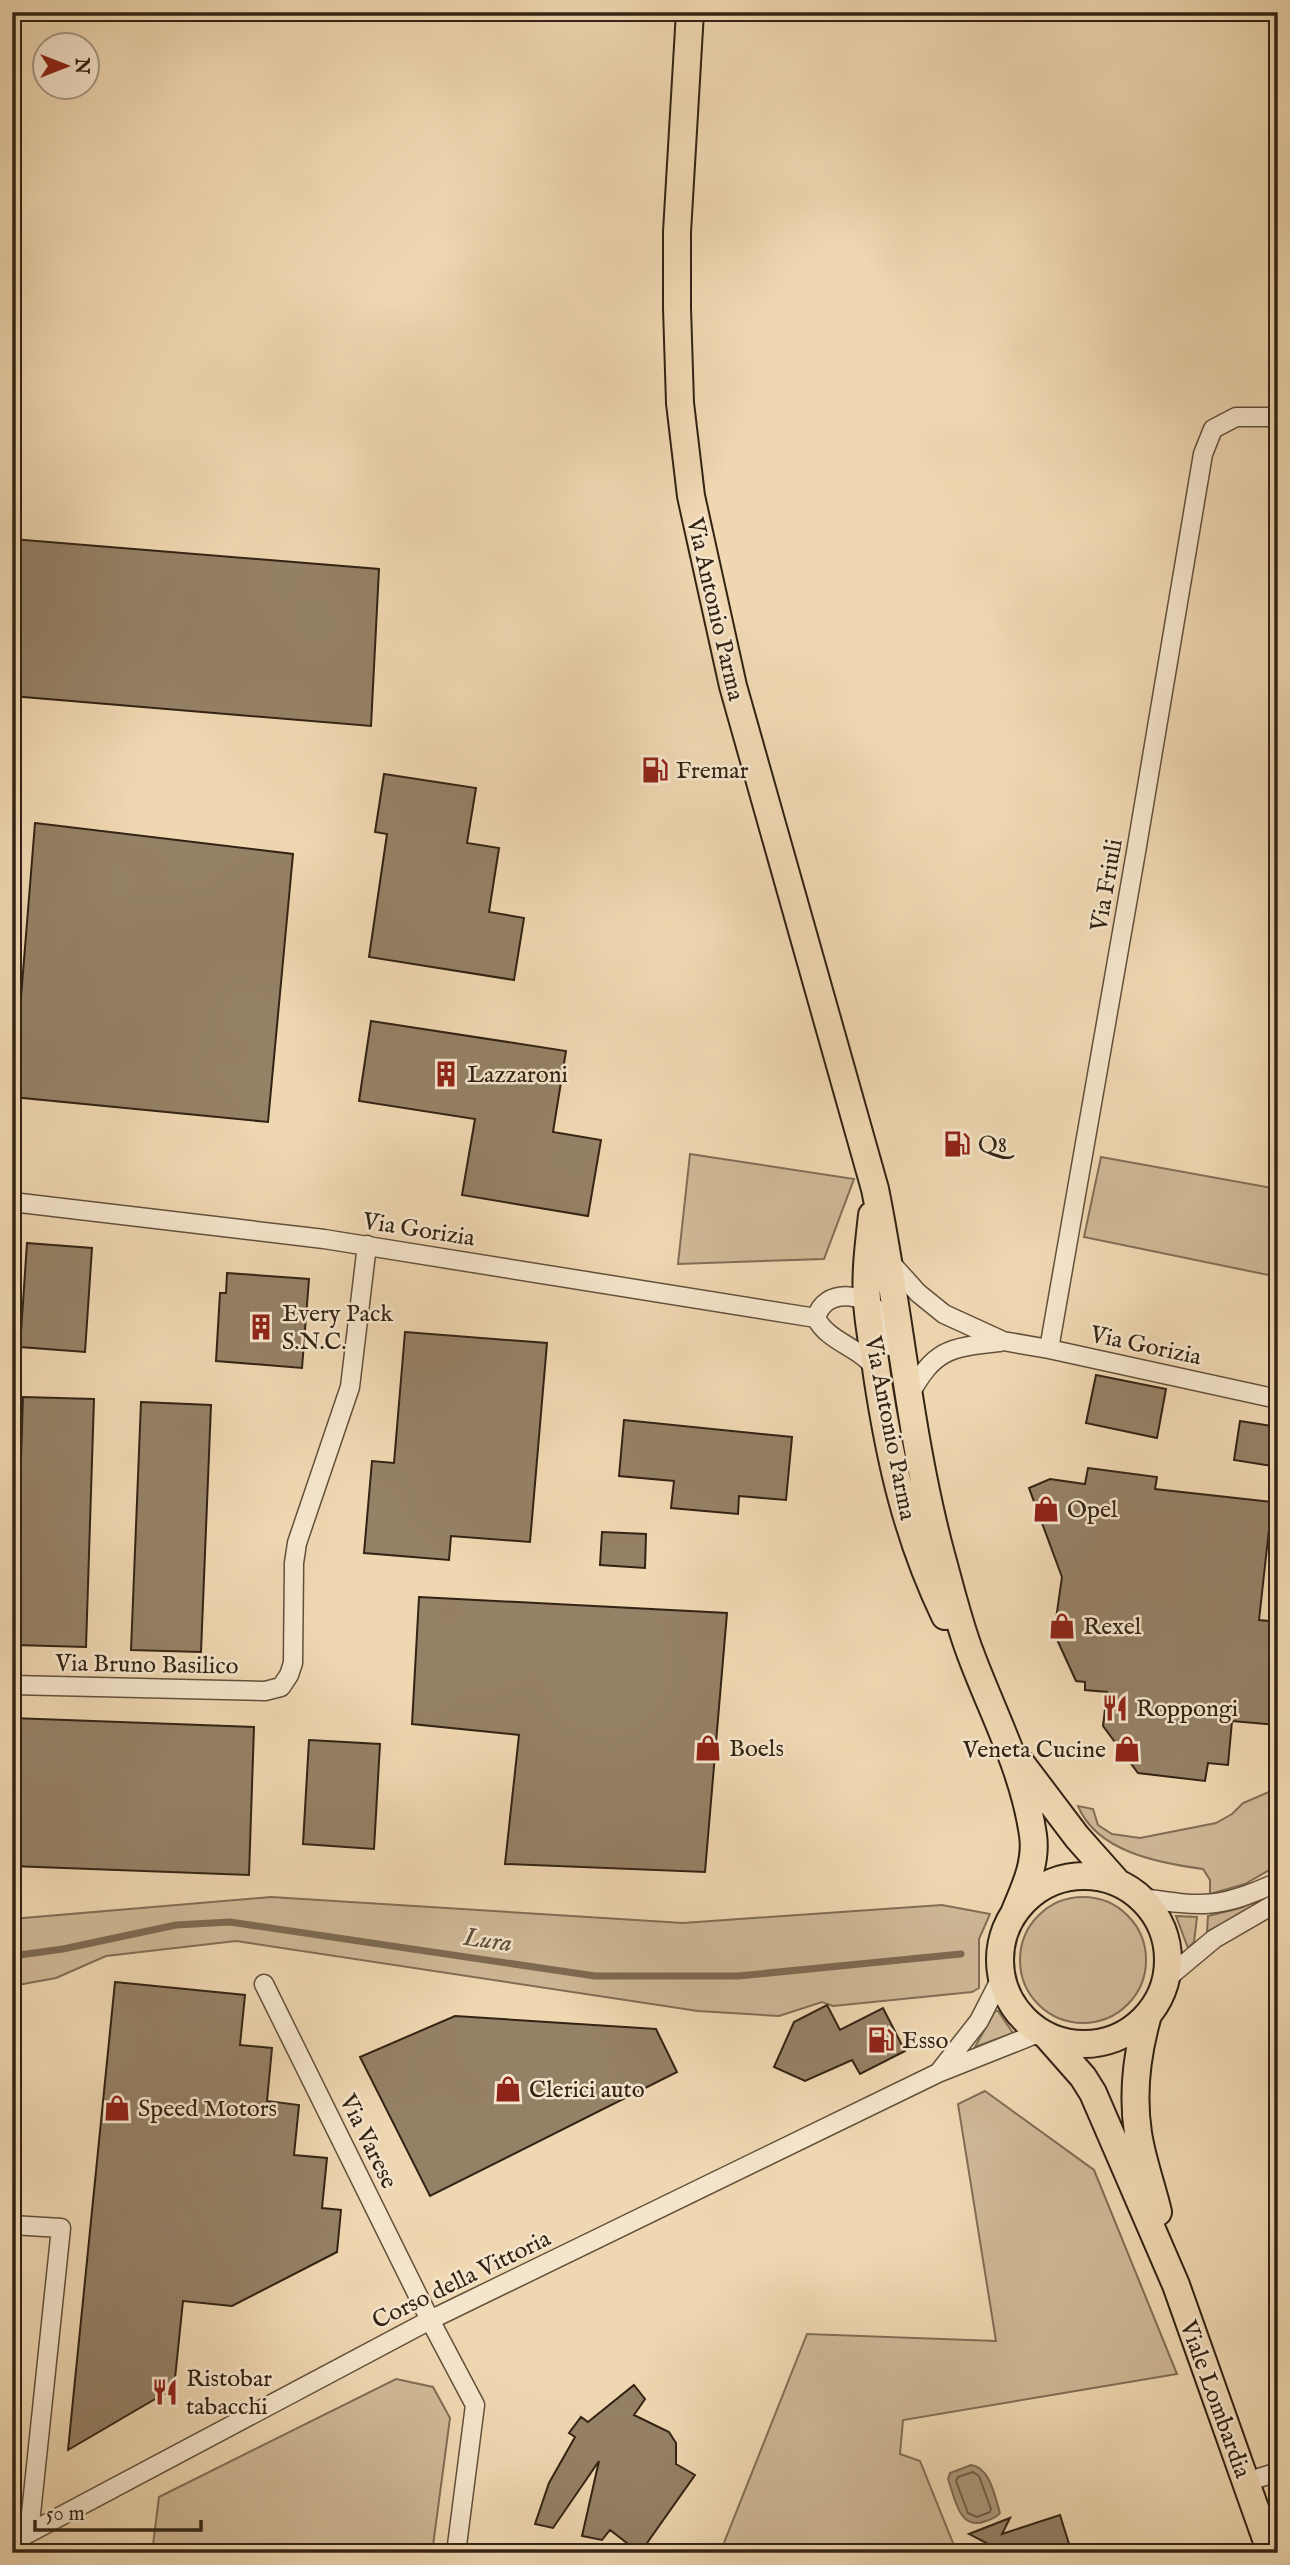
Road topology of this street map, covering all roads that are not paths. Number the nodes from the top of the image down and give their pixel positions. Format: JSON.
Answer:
{"nodes":[{"id":1,"x":690,"y":12,"type":"edge"},
{"id":2,"x":1278,"y":417,"type":"edge"},
{"id":3,"x":874,"y":1189,"type":"junction"},
{"id":4,"x":12,"y":1202,"type":"edge"},
{"id":5,"x":368,"y":1245,"type":"junction"},
{"id":6,"x":890,"y":1262,"type":"junction"},
{"id":7,"x":867,"y":1301,"type":"junction"},
{"id":8,"x":816,"y":1318,"type":"junction"},
{"id":9,"x":1003,"y":1341,"type":"junction"},
{"id":10,"x":1049,"y":1349,"type":"junction"},
{"id":11,"x":877,"y":1370,"type":"junction"},
{"id":12,"x":908,"y":1398,"type":"junction"},
{"id":13,"x":1278,"y":1399,"type":"edge"},
{"id":14,"x":970,"y":1654,"type":"junction"},
{"id":15,"x":12,"y":1685,"type":"edge"},
{"id":16,"x":1008,"y":1744,"type":"junction"},
{"id":17,"x":1117,"y":1882,"type":"junction"},
{"id":18,"x":1278,"y":1882,"type":"edge"},
{"id":19,"x":1142,"y":1898,"type":"junction"},
{"id":20,"x":1278,"y":1902,"type":"edge"},
{"id":21,"x":1015,"y":1911,"type":"junction"},
{"id":22,"x":1002,"y":1976,"type":"junction"},
{"id":23,"x":1165,"y":1980,"type":"junction"},
{"id":24,"x":264,"y":1984,"type":"dead end"},
{"id":25,"x":1148,"y":2015,"type":"junction"},
{"id":26,"x":1044,"y":2034,"type":"junction"},
{"id":27,"x":938,"y":2073,"type":"junction"},
{"id":28,"x":12,"y":2225,"type":"edge"},
{"id":29,"x":1176,"y":2285,"type":"junction"},
{"id":30,"x":430,"y":2320,"type":"junction"},
{"id":31,"x":1278,"y":2472,"type":"edge"},
{"id":32,"x":1246,"y":2482,"type":"junction"},
{"id":33,"x":29,"y":2533,"type":"junction"},
{"id":34,"x":12,"y":2542,"type":"edge"},
{"id":35,"x":456,"y":2553,"type":"edge"},
{"id":36,"x":1271,"y":2553,"type":"edge"}],
"edges":[{"from":1,"to":3,"type":"main road","name":"Via Antonio Parma"},
{"from":2,"to":10,"type":"street","name":"Via Friuli"},
{"from":3,"to":6,"type":"main road","name":"Via Antonio Parma"},
{"from":3,"to":7,"type":"main road","name":"Via Antonio Parma"},
{"from":4,"to":5,"type":"street","name":"Via Gorizia"},
{"from":5,"to":8,"type":"street","name":"Via Gorizia"},
{"from":5,"to":15,"type":"street","name":"Via Bruno Basilico"},
{"from":6,"to":9,"type":"street","name":"Via Gorizia"},
{"from":6,"to":12,"type":"main road","name":"Via Antonio Parma"},
{"from":7,"to":8,"type":"street"},
{"from":7,"to":11,"type":"main road","name":"Via Antonio Parma"},
{"from":7,"to":12,"type":"street"},
{"from":8,"to":11,"type":"street"},
{"from":9,"to":10,"type":"street","name":"Via Gorizia"},
{"from":9,"to":12,"type":"street","name":"Via Gorizia"},
{"from":10,"to":13,"type":"street","name":"Via Gorizia"},
{"from":11,"to":14,"type":"main road","name":"Via Antonio Parma"},
{"from":12,"to":14,"type":"main road","name":"Via Antonio Parma"},
{"from":14,"to":16,"type":"main road","name":"Via Antonio Parma"},
{"from":16,"to":17,"type":"main road","name":"Via Antonio Parma"},
{"from":16,"to":21,"type":"main road","name":"Via Antonio Parma"},
{"from":17,"to":19,"type":"main road"},
{"from":17,"to":21,"type":"main road"},
{"from":18,"to":19,"type":"street"},
{"from":19,"to":23,"type":"main road"},
{"from":20,"to":23,"type":"street"},
{"from":21,"to":22,"type":"main road"},
{"from":22,"to":26,"type":"main road"},
{"from":22,"to":27,"type":"street","name":"Corso della Vittoria"},
{"from":23,"to":25,"type":"main road"},
{"from":24,"to":30,"type":"street","name":"Via Varese"},
{"from":25,"to":26,"type":"main road"},
{"from":25,"to":29,"type":"main road","name":"Viale Lombardia"},
{"from":26,"to":27,"type":"street","name":"Corso della Vittoria"},
{"from":26,"to":29,"type":"main road","name":"Viale Lombardia"},
{"from":27,"to":30,"type":"street","name":"Corso della Vittoria"},
{"from":28,"to":33,"type":"street"},
{"from":29,"to":32,"type":"main road","name":"Viale Lombardia"},
{"from":30,"to":33,"type":"street","name":"Corso della Vittoria"},
{"from":30,"to":35,"type":"street","name":"Via Varese"},
{"from":31,"to":32,"type":"street"},
{"from":32,"to":36,"type":"main road","name":"Viale Lombardia"},
{"from":33,"to":34,"type":"street","name":"Corso della Vittoria"}]}
